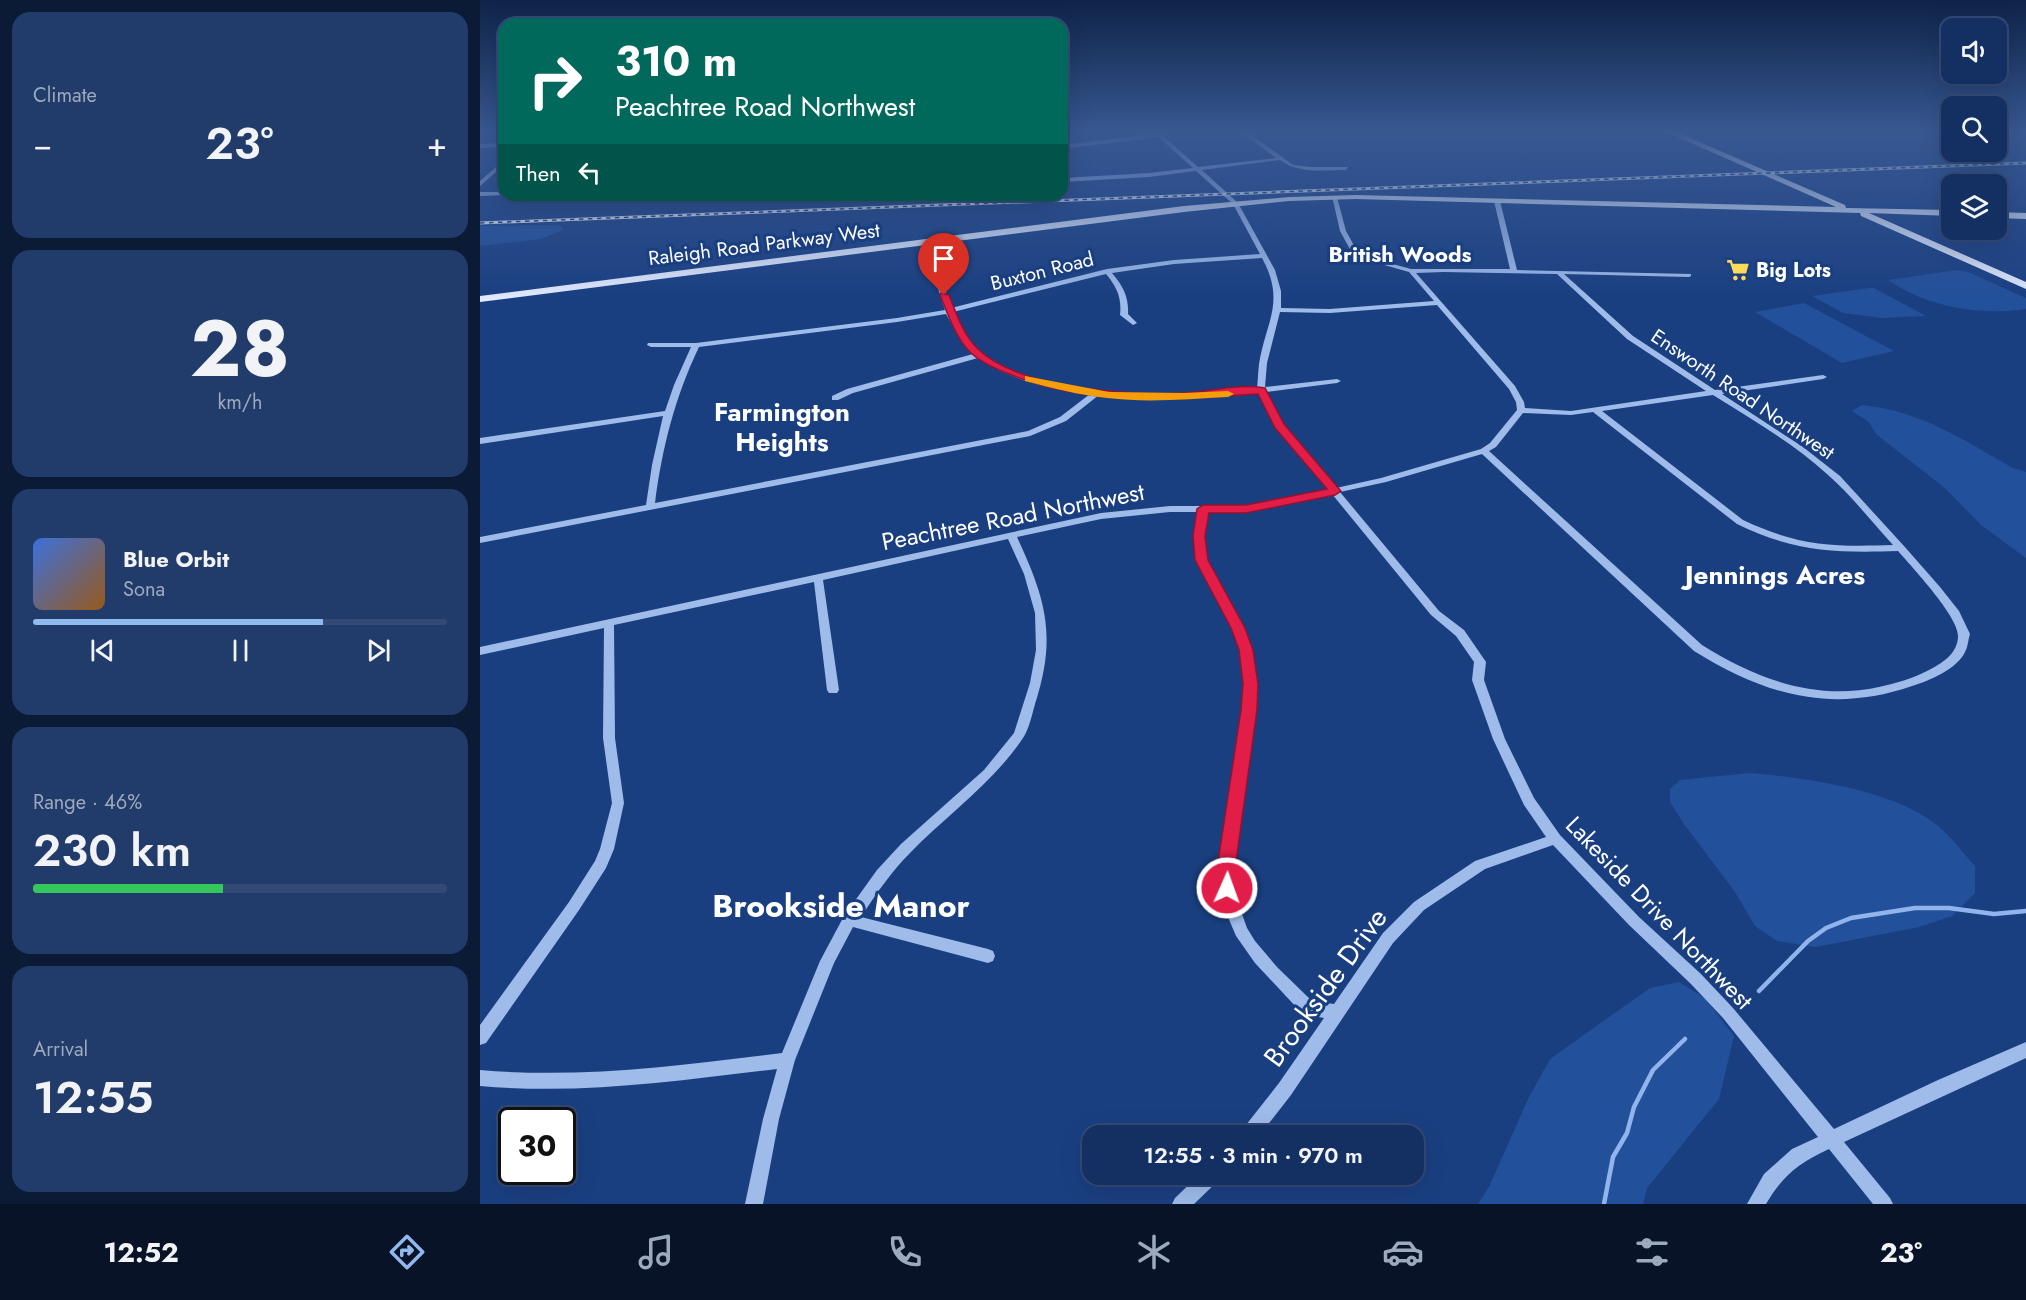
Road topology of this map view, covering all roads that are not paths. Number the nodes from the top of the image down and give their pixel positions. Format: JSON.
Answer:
{"nodes":[{"id":1,"x":1218,"y":187,"type":"edge"},
{"id":2,"x":1795,"y":187,"type":"edge"},
{"id":3,"x":480,"y":194,"type":"edge"},
{"id":4,"x":498,"y":194,"type":"edge"},
{"id":5,"x":1334,"y":197,"type":"junction"},
{"id":6,"x":1497,"y":201,"type":"junction"},
{"id":7,"x":1235,"y":203,"type":"junction"},
{"id":8,"x":1857,"y":211,"type":"junction"},
{"id":9,"x":1941,"y":213,"type":"edge"},
{"id":10,"x":2007,"y":215,"type":"edge"},
{"id":11,"x":2026,"y":216,"type":"edge"},
{"id":12,"x":926,"y":242,"type":"junction"},
{"id":13,"x":1264,"y":256,"type":"junction"},
{"id":14,"x":1107,"y":271,"type":"junction"},
{"id":15,"x":1411,"y":271,"type":"junction"},
{"id":16,"x":1514,"y":272,"type":"junction"},
{"id":17,"x":1559,"y":273,"type":"junction"},
{"id":18,"x":1689,"y":275,"type":"dead end"},
{"id":19,"x":2026,"y":286,"type":"edge"},
{"id":20,"x":480,"y":299,"type":"edge"},
{"id":21,"x":1440,"y":303,"type":"junction"},
{"id":22,"x":1277,"y":310,"type":"junction"},
{"id":23,"x":950,"y":311,"type":"junction"},
{"id":24,"x":1133,"y":323,"type":"dead end"},
{"id":25,"x":651,"y":345,"type":"dead end"},
{"id":26,"x":696,"y":345,"type":"junction"},
{"id":27,"x":979,"y":354,"type":"junction"},
{"id":28,"x":1823,"y":377,"type":"dead end"},
{"id":29,"x":1336,"y":381,"type":"dead end"},
{"id":30,"x":1261,"y":390,"type":"junction"},
{"id":31,"x":1713,"y":392,"type":"junction"},
{"id":32,"x":1096,"y":394,"type":"junction"},
{"id":33,"x":835,"y":398,"type":"dead end"},
{"id":34,"x":1521,"y":410,"type":"junction"},
{"id":35,"x":1595,"y":410,"type":"junction"},
{"id":36,"x":667,"y":412,"type":"junction"},
{"id":37,"x":480,"y":441,"type":"edge"},
{"id":38,"x":1484,"y":451,"type":"junction"},
{"id":39,"x":1335,"y":491,"type":"junction"},
{"id":40,"x":650,"y":508,"type":"junction"},
{"id":41,"x":1203,"y":509,"type":"junction"},
{"id":42,"x":1011,"y":536,"type":"junction"},
{"id":43,"x":480,"y":540,"type":"edge"},
{"id":44,"x":1901,"y":548,"type":"junction"},
{"id":45,"x":818,"y":577,"type":"junction"},
{"id":46,"x":609,"y":623,"type":"junction"},
{"id":47,"x":480,"y":651,"type":"edge"},
{"id":48,"x":833,"y":690,"type":"dead end"},
{"id":49,"x":1555,"y":839,"type":"junction"},
{"id":50,"x":849,"y":920,"type":"junction"},
{"id":51,"x":988,"y":956,"type":"dead end"},
{"id":52,"x":1338,"y":1012,"type":"junction"},
{"id":53,"x":480,"y":1038,"type":"edge"},
{"id":54,"x":2026,"y":1050,"type":"edge"},
{"id":55,"x":787,"y":1060,"type":"junction"},
{"id":56,"x":480,"y":1078,"type":"edge"},
{"id":57,"x":1256,"y":1125,"type":"edge"},
{"id":58,"x":1831,"y":1139,"type":"junction"},
{"id":59,"x":1201,"y":1185,"type":"edge"},
{"id":60,"x":754,"y":1204,"type":"edge"},
{"id":61,"x":1181,"y":1204,"type":"edge"},
{"id":62,"x":1756,"y":1204,"type":"edge"},
{"id":63,"x":1884,"y":1204,"type":"edge"}],
"edges":[{"from":1,"to":7,"type":"street"},
{"from":2,"to":8,"type":"main road"},
{"from":3,"to":4,"type":"street"},
{"from":5,"to":6,"type":"main road","name":"Raleigh Road Parkway West"},
{"from":5,"to":7,"type":"main road","name":"Raleigh Road Parkway West"},
{"from":5,"to":15,"type":"street"},
{"from":6,"to":8,"type":"main road","name":"Raleigh Road Parkway West"},
{"from":6,"to":16,"type":"street"},
{"from":7,"to":12,"type":"main road","name":"Raleigh Road Parkway West"},
{"from":7,"to":13,"type":"street"},
{"from":8,"to":9,"type":"main road","name":"Raleigh Road Parkway West"},
{"from":8,"to":19,"type":"main road"},
{"from":10,"to":11,"type":"main road"},
{"from":12,"to":20,"type":"main road","name":"Raleigh Road Parkway West"},
{"from":12,"to":23,"type":"street"},
{"from":13,"to":14,"type":"street","name":"Buxton Road"},
{"from":13,"to":22,"type":"street"},
{"from":14,"to":23,"type":"street","name":"Buxton Road"},
{"from":14,"to":24,"type":"street"},
{"from":15,"to":16,"type":"street"},
{"from":15,"to":21,"type":"street"},
{"from":16,"to":17,"type":"street"},
{"from":17,"to":18,"type":"street"},
{"from":17,"to":31,"type":"street","name":"Ensworth Road Northwest"},
{"from":21,"to":22,"type":"street"},
{"from":21,"to":34,"type":"street"},
{"from":22,"to":30,"type":"street"},
{"from":23,"to":26,"type":"street","name":"Buxton Road"},
{"from":23,"to":27,"type":"street"},
{"from":25,"to":26,"type":"street","name":"Buxton Road"},
{"from":26,"to":36,"type":"street"},
{"from":27,"to":32,"type":"street"},
{"from":27,"to":33,"type":"street"},
{"from":28,"to":31,"type":"street"},
{"from":29,"to":30,"type":"street"},
{"from":30,"to":32,"type":"street"},
{"from":30,"to":39,"type":"street","name":"Lakeside Drive Northwest"},
{"from":31,"to":35,"type":"street"},
{"from":31,"to":44,"type":"street","name":"Ensworth Road Northwest"},
{"from":32,"to":40,"type":"street"},
{"from":34,"to":35,"type":"street"},
{"from":34,"to":38,"type":"street","name":"Peachtree Road Northwest"},
{"from":35,"to":44,"type":"street"},
{"from":36,"to":37,"type":"street"},
{"from":36,"to":40,"type":"street"},
{"from":38,"to":39,"type":"street","name":"Peachtree Road Northwest"},
{"from":38,"to":44,"type":"street","name":"Ensworth Road Northwest"},
{"from":39,"to":41,"type":"street","name":"Peachtree Road Northwest"},
{"from":39,"to":49,"type":"street","name":"Lakeside Drive Northwest"},
{"from":40,"to":43,"type":"street"},
{"from":41,"to":42,"type":"street","name":"Peachtree Road Northwest"},
{"from":41,"to":52,"type":"street"},
{"from":42,"to":45,"type":"street","name":"Peachtree Road Northwest"},
{"from":42,"to":50,"type":"street"},
{"from":45,"to":46,"type":"street","name":"Peachtree Road Northwest"},
{"from":45,"to":48,"type":"street"},
{"from":46,"to":47,"type":"street","name":"Peachtree Road Northwest"},
{"from":46,"to":53,"type":"street"},
{"from":49,"to":52,"type":"street","name":"Brookside Drive"},
{"from":49,"to":58,"type":"street","name":"Lakeside Drive Northwest"},
{"from":50,"to":51,"type":"street"},
{"from":50,"to":55,"type":"street"},
{"from":52,"to":57,"type":"street","name":"Brookside Drive"},
{"from":54,"to":58,"type":"street"},
{"from":55,"to":56,"type":"street"},
{"from":55,"to":60,"type":"street"},
{"from":58,"to":62,"type":"street"},
{"from":58,"to":63,"type":"street","name":"Lakeside Drive Northwest"},
{"from":59,"to":61,"type":"street"}]}
